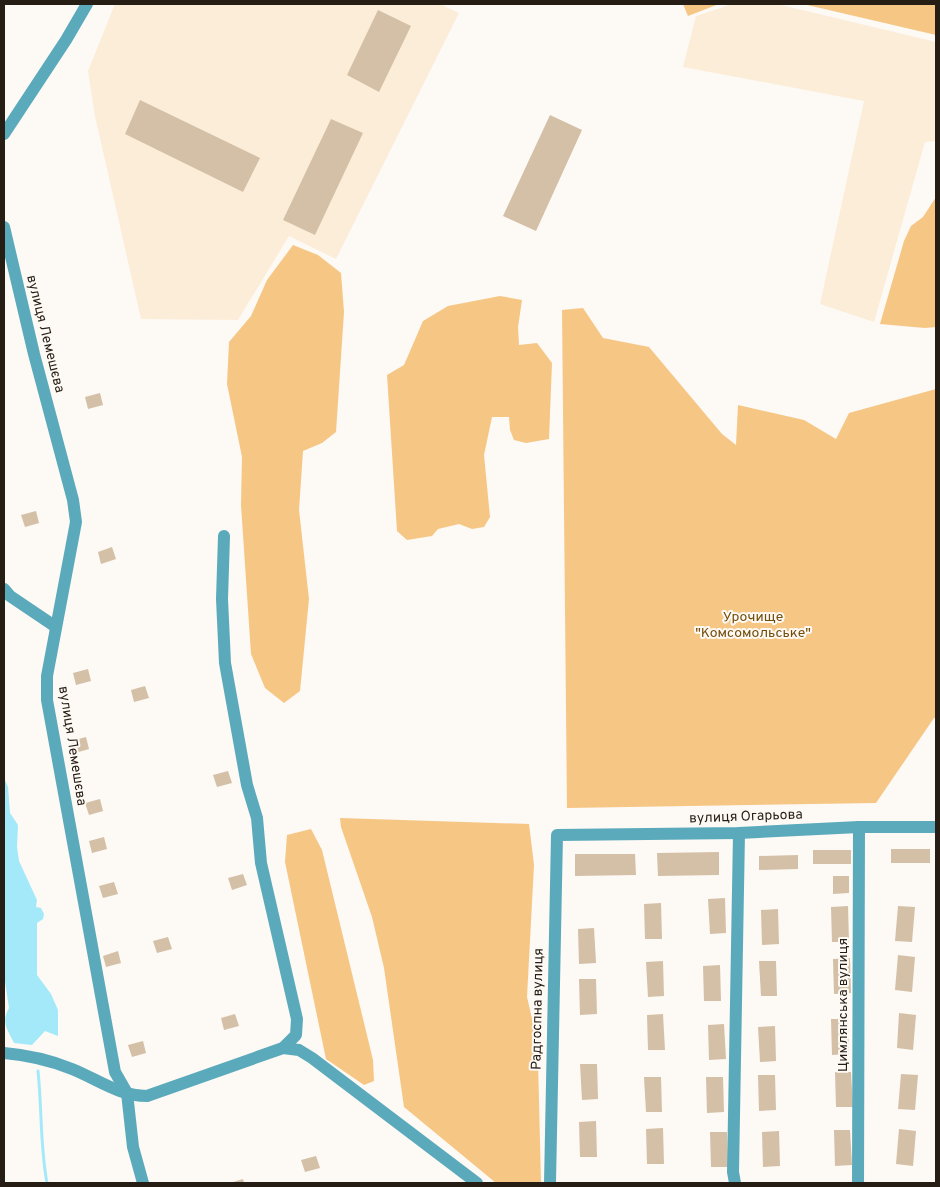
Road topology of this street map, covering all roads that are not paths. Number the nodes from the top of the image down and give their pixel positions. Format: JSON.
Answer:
{"nodes":[{"id":1,"x":87,"y":4,"type":"edge"},
{"id":2,"x":4,"y":134,"type":"edge"},
{"id":3,"x":4,"y":227,"type":"edge"},
{"id":4,"x":224,"y":536,"type":"dead end"},
{"id":5,"x":4,"y":589,"type":"edge"},
{"id":6,"x":56,"y":626,"type":"junction"},
{"id":7,"x":936,"y":827,"type":"edge"},
{"id":8,"x":859,"y":828,"type":"junction"},
{"id":9,"x":739,"y":833,"type":"junction"},
{"id":10,"x":557,"y":835,"type":"joint"},
{"id":11,"x":283,"y":1048,"type":"junction"},
{"id":12,"x":4,"y":1053,"type":"edge"},
{"id":13,"x":127,"y":1093,"type":"junction"},
{"id":14,"x":143,"y":1183,"type":"edge"},
{"id":15,"x":477,"y":1183,"type":"edge"},
{"id":16,"x":550,"y":1183,"type":"edge"},
{"id":17,"x":734,"y":1183,"type":"edge"},
{"id":18,"x":858,"y":1183,"type":"edge"}],
"edges":[{"from":1,"to":2,"type":"street"},
{"from":3,"to":6,"type":"street","name":"вулиця Лемешєва"},
{"from":4,"to":11,"type":"street"},
{"from":5,"to":6,"type":"street"},
{"from":6,"to":13,"type":"street","name":"вулиця Лемешєва"},
{"from":7,"to":8,"type":"street","name":"вулиця Огарьова"},
{"from":8,"to":9,"type":"street","name":"вулиця Огарьова"},
{"from":8,"to":18,"type":"street","name":"Цимлянська вулиця"},
{"from":9,"to":10,"type":"street","name":"вулиця Огарьова"},
{"from":9,"to":17,"type":"street"},
{"from":10,"to":16,"type":"street","name":"Радгоспна вулиця"},
{"from":11,"to":13,"type":"street"},
{"from":11,"to":15,"type":"street"},
{"from":12,"to":13,"type":"street"},
{"from":13,"to":14,"type":"street","name":"вулиця Лемешєва"}]}
